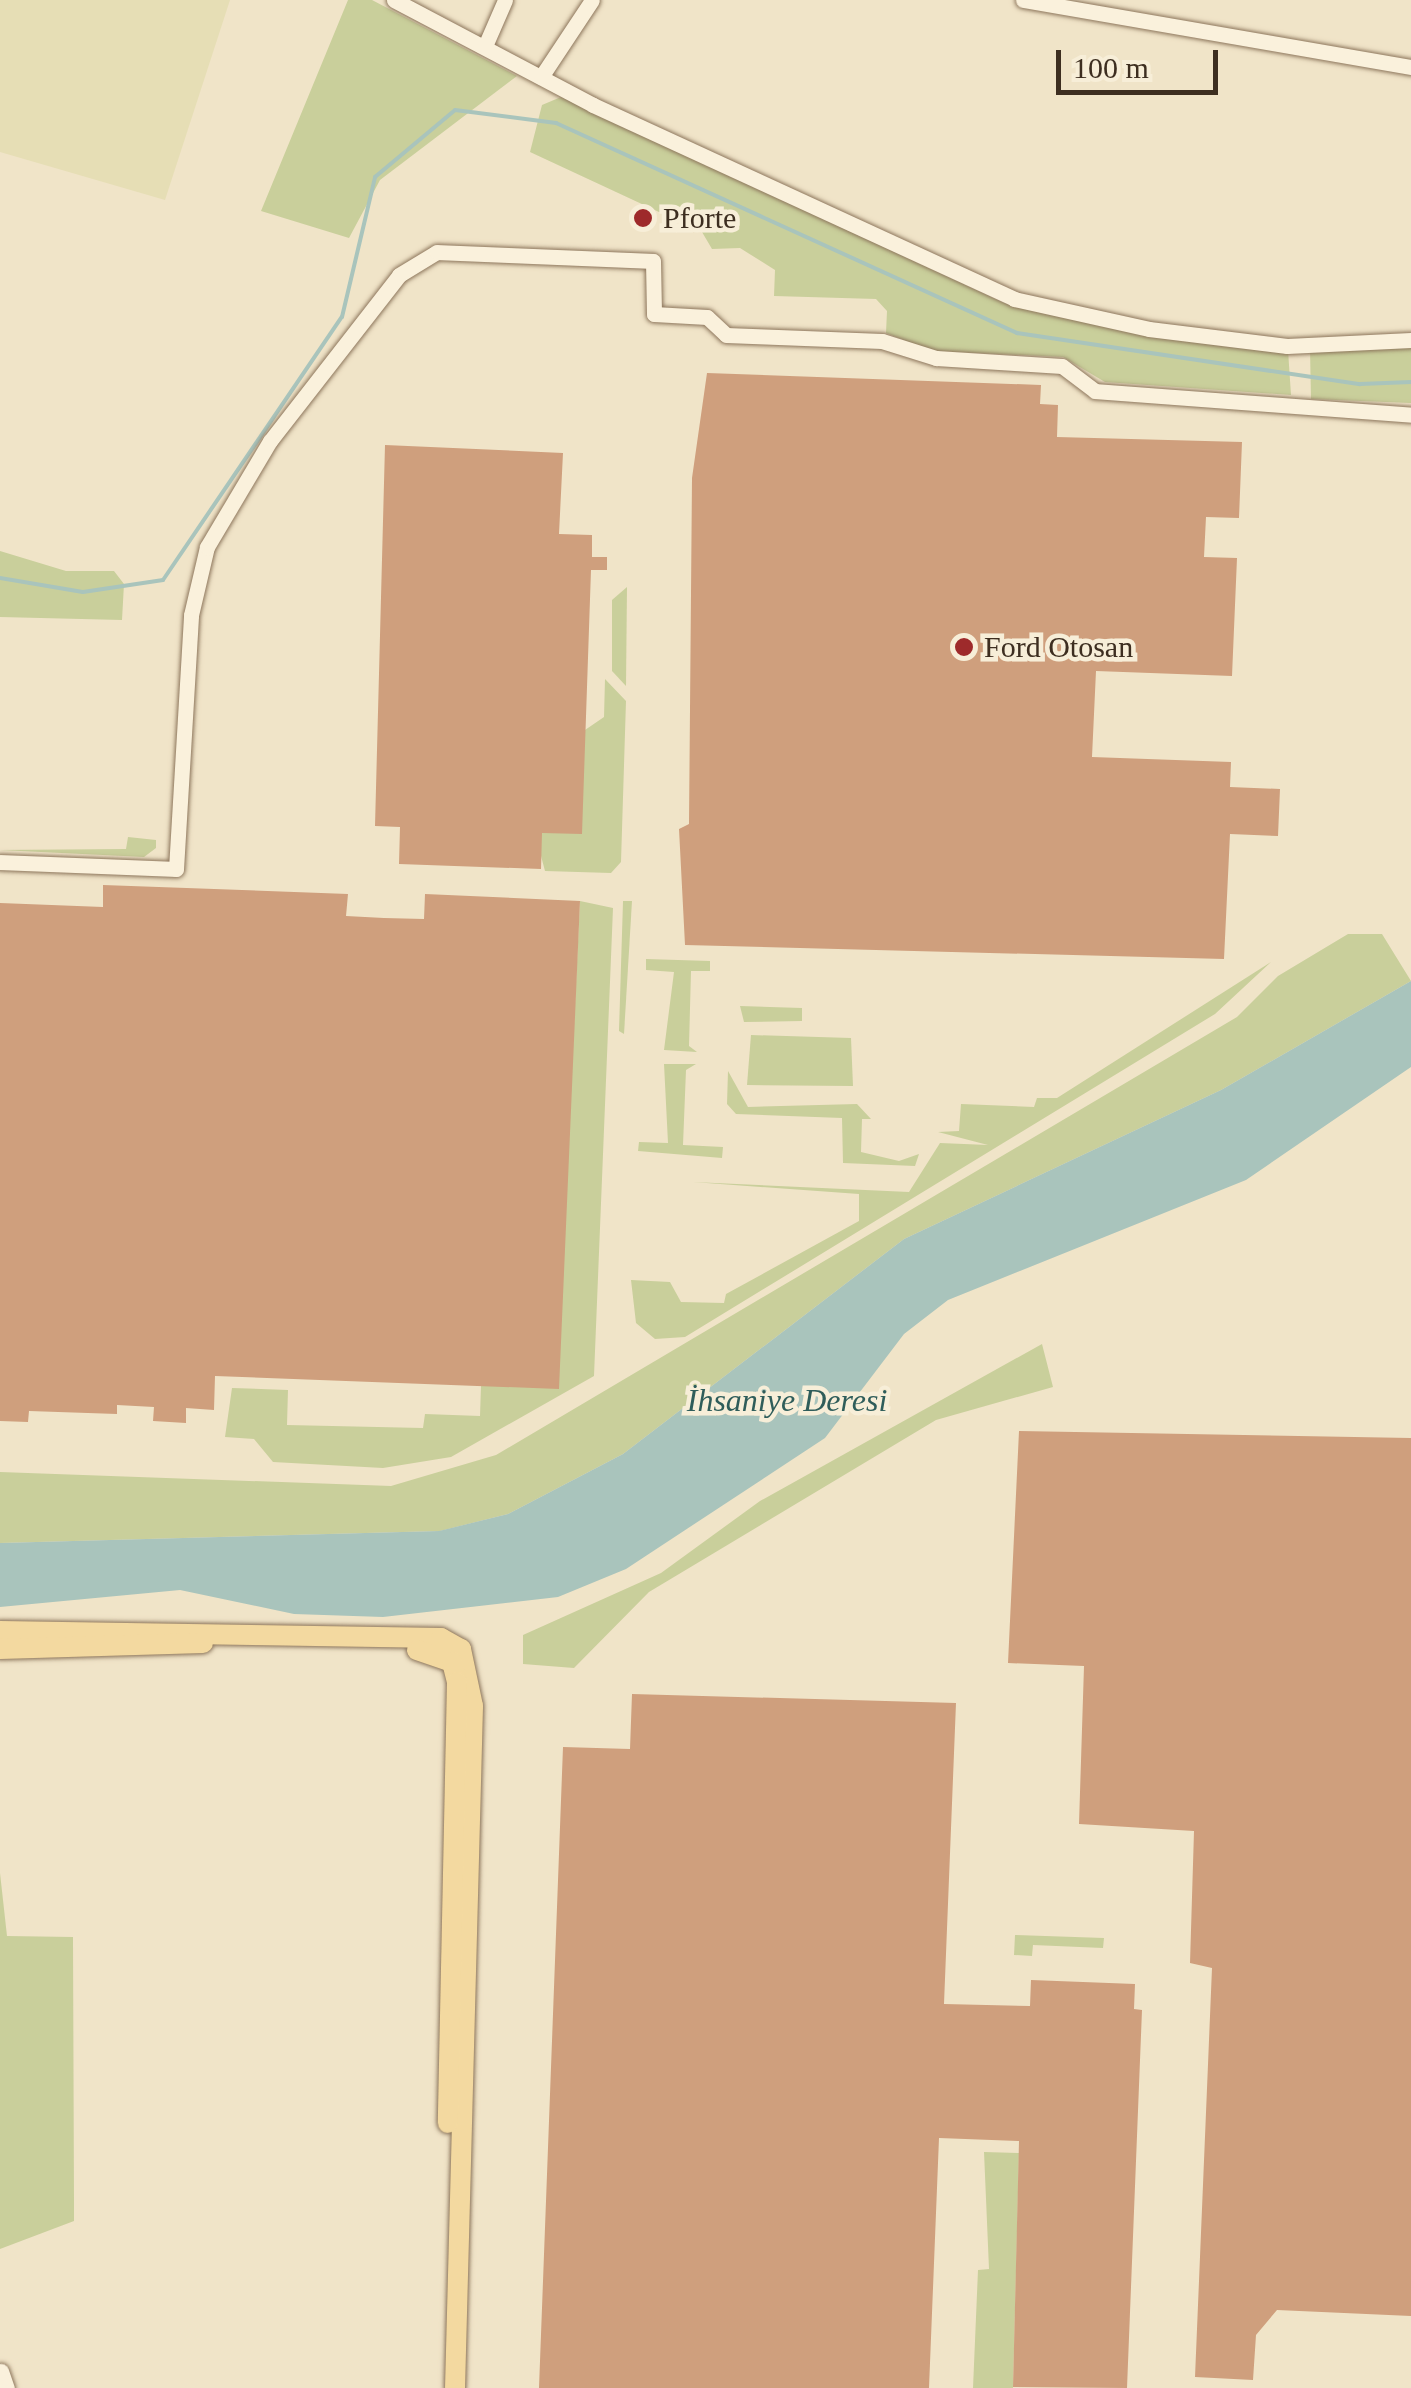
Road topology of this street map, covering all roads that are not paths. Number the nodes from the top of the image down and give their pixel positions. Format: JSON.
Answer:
{"nodes":[{"id":1,"x":505,"y":0,"type":"edge"},
{"id":2,"x":592,"y":0,"type":"edge"},
{"id":3,"x":1023,"y":0,"type":"edge"},
{"id":4,"x":398,"y":1,"type":"edge"},
{"id":5,"x":485,"y":46,"type":"junction"},
{"id":6,"x":1411,"y":67,"type":"edge"},
{"id":7,"x":541,"y":76,"type":"junction"},
{"id":8,"x":1411,"y":340,"type":"edge"},
{"id":9,"x":1411,"y":415,"type":"edge"},
{"id":10,"x":0,"y":862,"type":"edge"},
{"id":11,"x":0,"y":1632,"type":"edge"},
{"id":12,"x":0,"y":1649,"type":"edge"},
{"id":13,"x":0,"y":2368,"type":"edge"},
{"id":14,"x":7,"y":2388,"type":"edge"},
{"id":15,"x":442,"y":2388,"type":"edge"},
{"id":16,"x":455,"y":2388,"type":"edge"}],
"edges":[{"from":1,"to":5,"type":"street"},
{"from":2,"to":7,"type":"street"},
{"from":3,"to":6,"type":"street"},
{"from":4,"to":5,"type":"street"},
{"from":5,"to":7,"type":"street"},
{"from":7,"to":8,"type":"street"},
{"from":9,"to":10,"type":"street"},
{"from":11,"to":16,"type":"main road"},
{"from":12,"to":15,"type":"main road"},
{"from":13,"to":14,"type":"street"}]}
